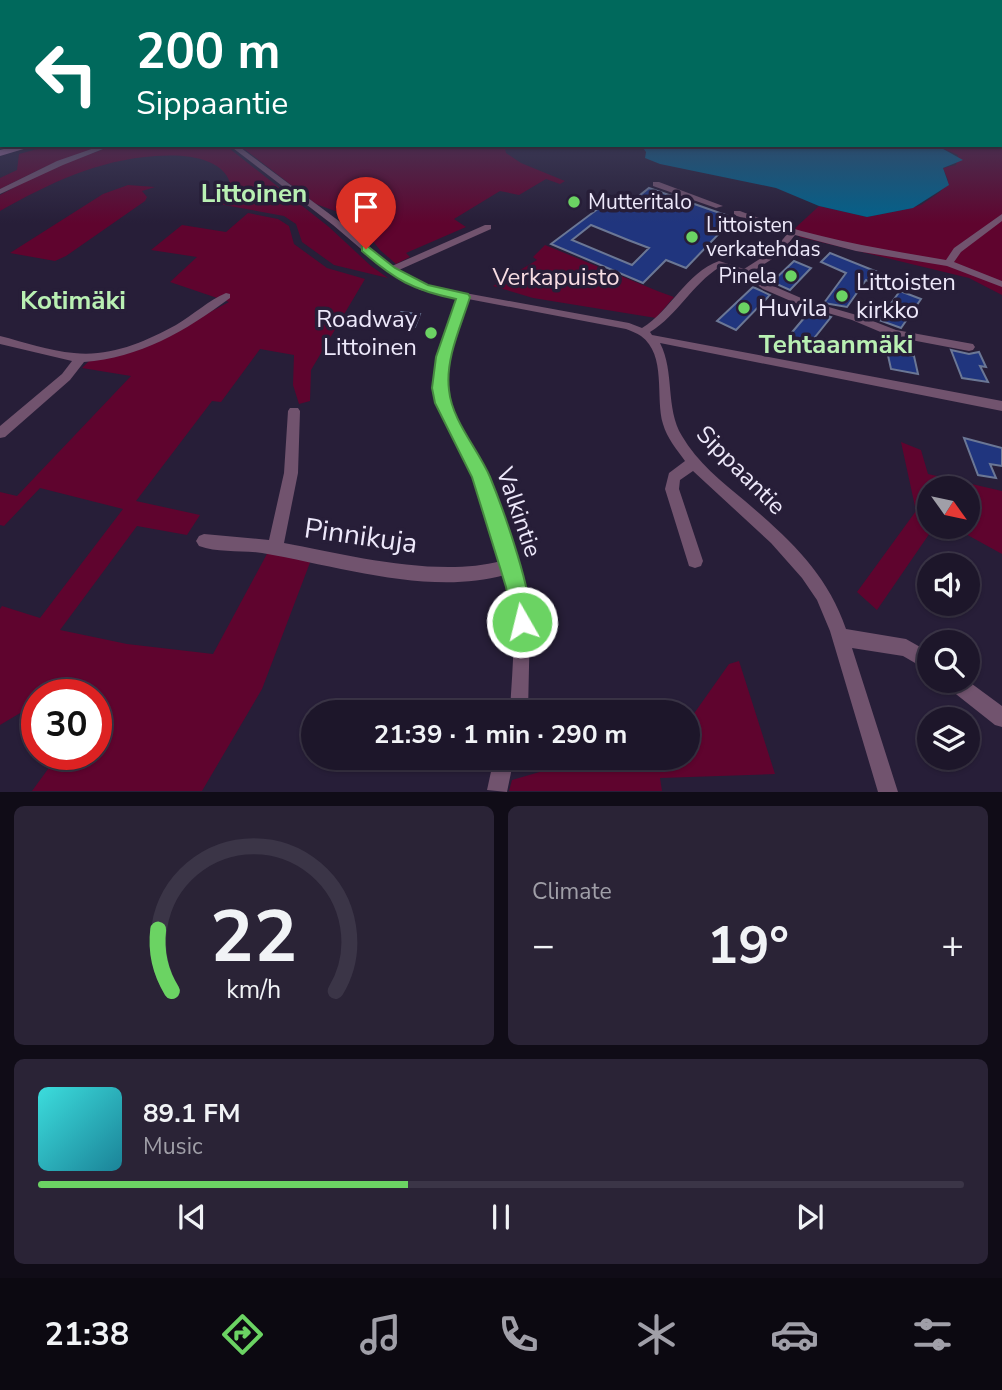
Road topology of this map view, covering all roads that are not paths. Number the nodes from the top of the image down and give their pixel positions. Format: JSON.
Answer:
{"nodes":[{"id":1,"x":99,"y":149,"type":"edge"},
{"id":2,"x":237,"y":149,"type":"edge"},
{"id":3,"x":656,"y":184,"type":"dead end"},
{"id":4,"x":0,"y":192,"type":"edge"},
{"id":5,"x":719,"y":206,"type":"dead end"},
{"id":6,"x":737,"y":213,"type":"dead end"},
{"id":7,"x":1002,"y":217,"type":"edge"},
{"id":8,"x":488,"y":227,"type":"dead end"},
{"id":9,"x":793,"y":232,"type":"junction"},
{"id":10,"x":949,"y":263,"type":"junction"},
{"id":11,"x":391,"y":270,"type":"junction"},
{"id":12,"x":745,"y":272,"type":"junction"},
{"id":13,"x":1002,"y":284,"type":"edge"},
{"id":14,"x":226,"y":296,"type":"dead end"},
{"id":15,"x":464,"y":297,"type":"junction"},
{"id":16,"x":648,"y":335,"type":"junction"},
{"id":17,"x":0,"y":340,"type":"edge"},
{"id":18,"x":969,"y":347,"type":"dead end"},
{"id":19,"x":81,"y":358,"type":"junction"},
{"id":20,"x":1002,"y":406,"type":"edge"},
{"id":21,"x":294,"y":411,"type":"dead end"},
{"id":22,"x":0,"y":433,"type":"edge"},
{"id":23,"x":695,"y":462,"type":"junction"},
{"id":24,"x":204,"y":541,"type":"dead end"},
{"id":25,"x":275,"y":549,"type":"junction"},
{"id":26,"x":695,"y":561,"type":"dead end"},
{"id":27,"x":510,"y":565,"type":"junction"},
{"id":28,"x":840,"y":637,"type":"junction"},
{"id":29,"x":917,"y":655,"type":"edge"},
{"id":30,"x":969,"y":693,"type":"edge"},
{"id":31,"x":519,"y":700,"type":"edge"},
{"id":32,"x":1002,"y":718,"type":"edge"},
{"id":33,"x":501,"y":770,"type":"edge"},
{"id":34,"x":497,"y":790,"type":"edge"},
{"id":35,"x":888,"y":792,"type":"edge"}],
"edges":[{"from":1,"to":4,"type":"street"},
{"from":2,"to":11,"type":"street"},
{"from":3,"to":5,"type":"street"},
{"from":6,"to":9,"type":"street"},
{"from":7,"to":10,"type":"street"},
{"from":8,"to":11,"type":"street"},
{"from":9,"to":10,"type":"street"},
{"from":9,"to":12,"type":"street"},
{"from":10,"to":13,"type":"street"},
{"from":11,"to":15,"type":"street"},
{"from":12,"to":16,"type":"street"},
{"from":12,"to":18,"type":"street"},
{"from":14,"to":19,"type":"street"},
{"from":15,"to":16,"type":"street"},
{"from":15,"to":27,"type":"street","name":"Valkintie"},
{"from":16,"to":20,"type":"street"},
{"from":16,"to":23,"type":"street","name":"Sippaantie"},
{"from":17,"to":19,"type":"street"},
{"from":19,"to":22,"type":"street"},
{"from":21,"to":25,"type":"street"},
{"from":23,"to":26,"type":"street"},
{"from":23,"to":28,"type":"street","name":"Sippaantie"},
{"from":24,"to":25,"type":"street","name":"Pinnikuja"},
{"from":25,"to":27,"type":"street","name":"Pinnikuja"},
{"from":27,"to":31,"type":"street","name":"Valkintie"},
{"from":28,"to":29,"type":"street"},
{"from":28,"to":35,"type":"street","name":"Sippaantie"},
{"from":30,"to":32,"type":"street"},
{"from":33,"to":34,"type":"street"}]}
